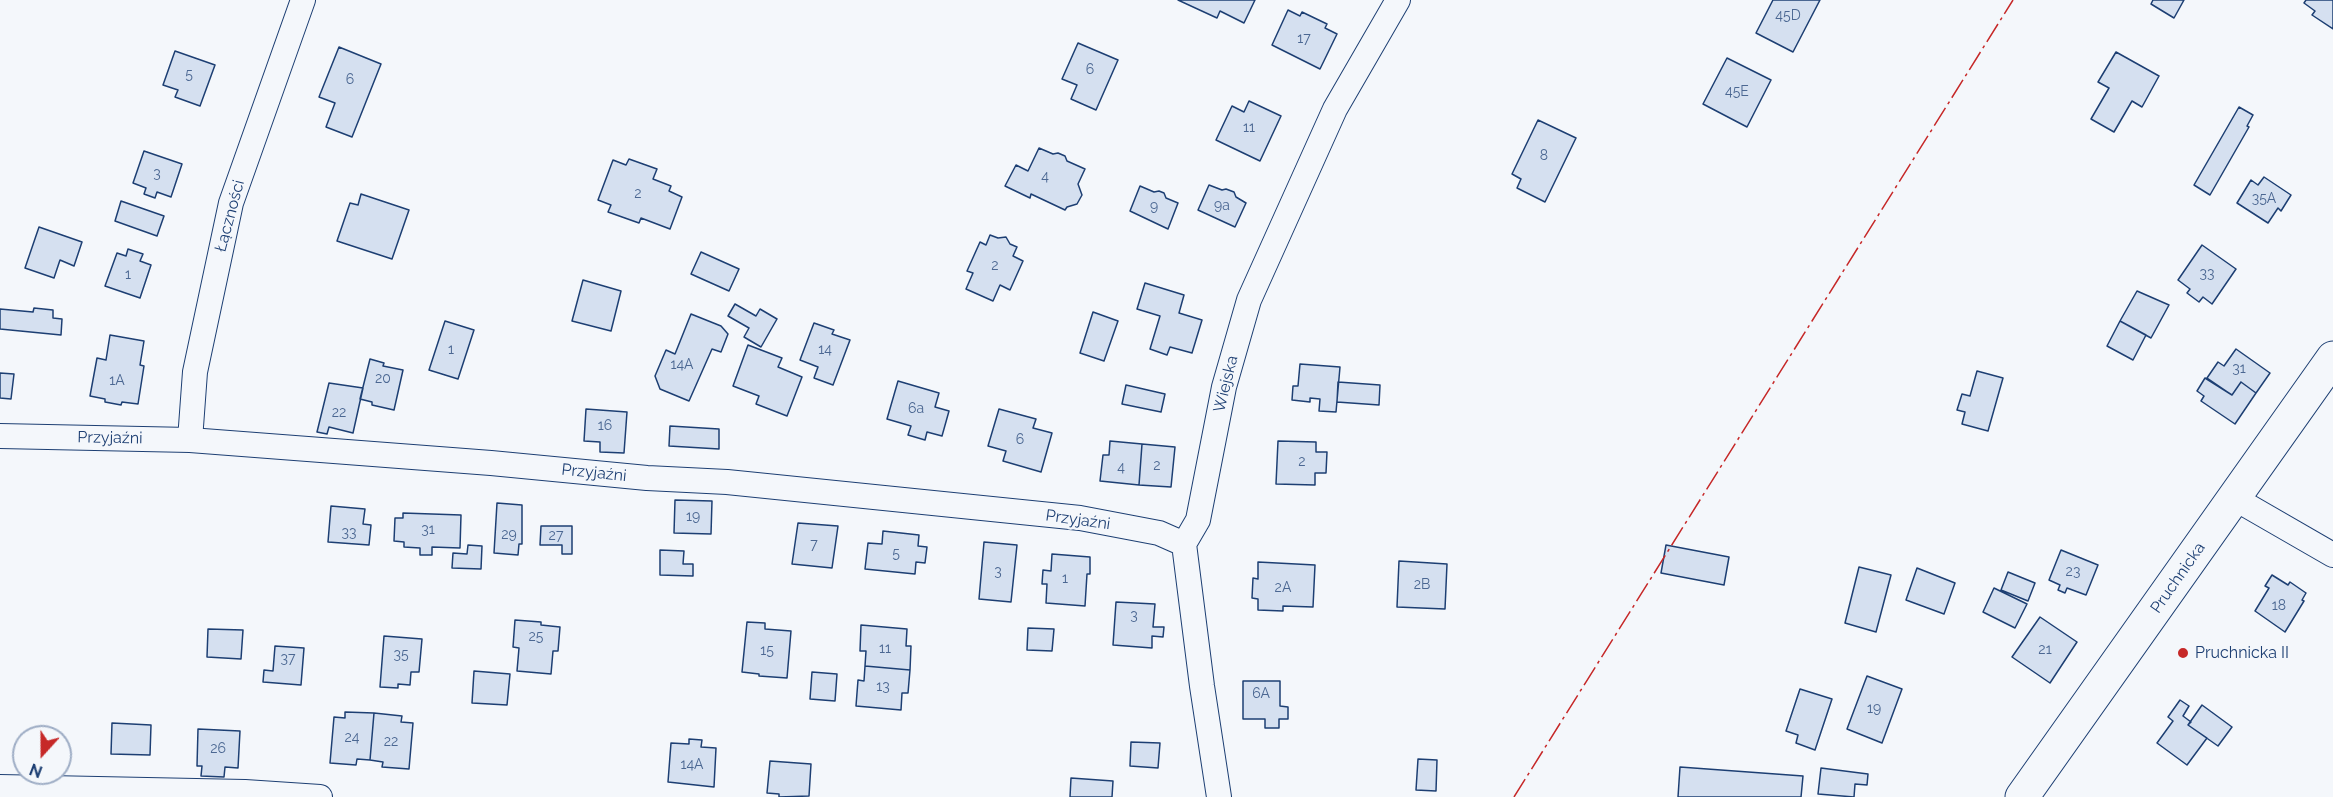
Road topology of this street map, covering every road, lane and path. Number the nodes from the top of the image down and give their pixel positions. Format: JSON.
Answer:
{"nodes":[{"id":1,"x":303,"y":0,"type":"edge"},
{"id":2,"x":1398,"y":0,"type":"edge"},
{"id":3,"x":2333,"y":358,"type":"edge"},
{"id":4,"x":0,"y":436,"type":"edge"},
{"id":5,"x":190,"y":440,"type":"junction"},
{"id":6,"x":2234,"y":498,"type":"junction"},
{"id":7,"x":1184,"y":544,"type":"junction"},
{"id":8,"x":2333,"y":555,"type":"edge"},
{"id":9,"x":0,"y":787,"type":"edge"},
{"id":10,"x":2027,"y":796,"type":"edge"},
{"id":11,"x":320,"y":797,"type":"edge"},
{"id":12,"x":1219,"y":797,"type":"edge"}],
"edges":[{"from":1,"to":5,"type":"street","name":"Łączności"},
{"from":2,"to":7,"type":"street","name":"Wiejska"},
{"from":3,"to":6,"type":"main road","name":"Pruchnicka"},
{"from":4,"to":5,"type":"street","name":"Przyjaźni"},
{"from":5,"to":7,"type":"street","name":"Przyjaźni"},
{"from":6,"to":8,"type":"street"},
{"from":6,"to":10,"type":"main road","name":"Pruchnicka"},
{"from":7,"to":12,"type":"street"},
{"from":9,"to":11,"type":"street"}]}
